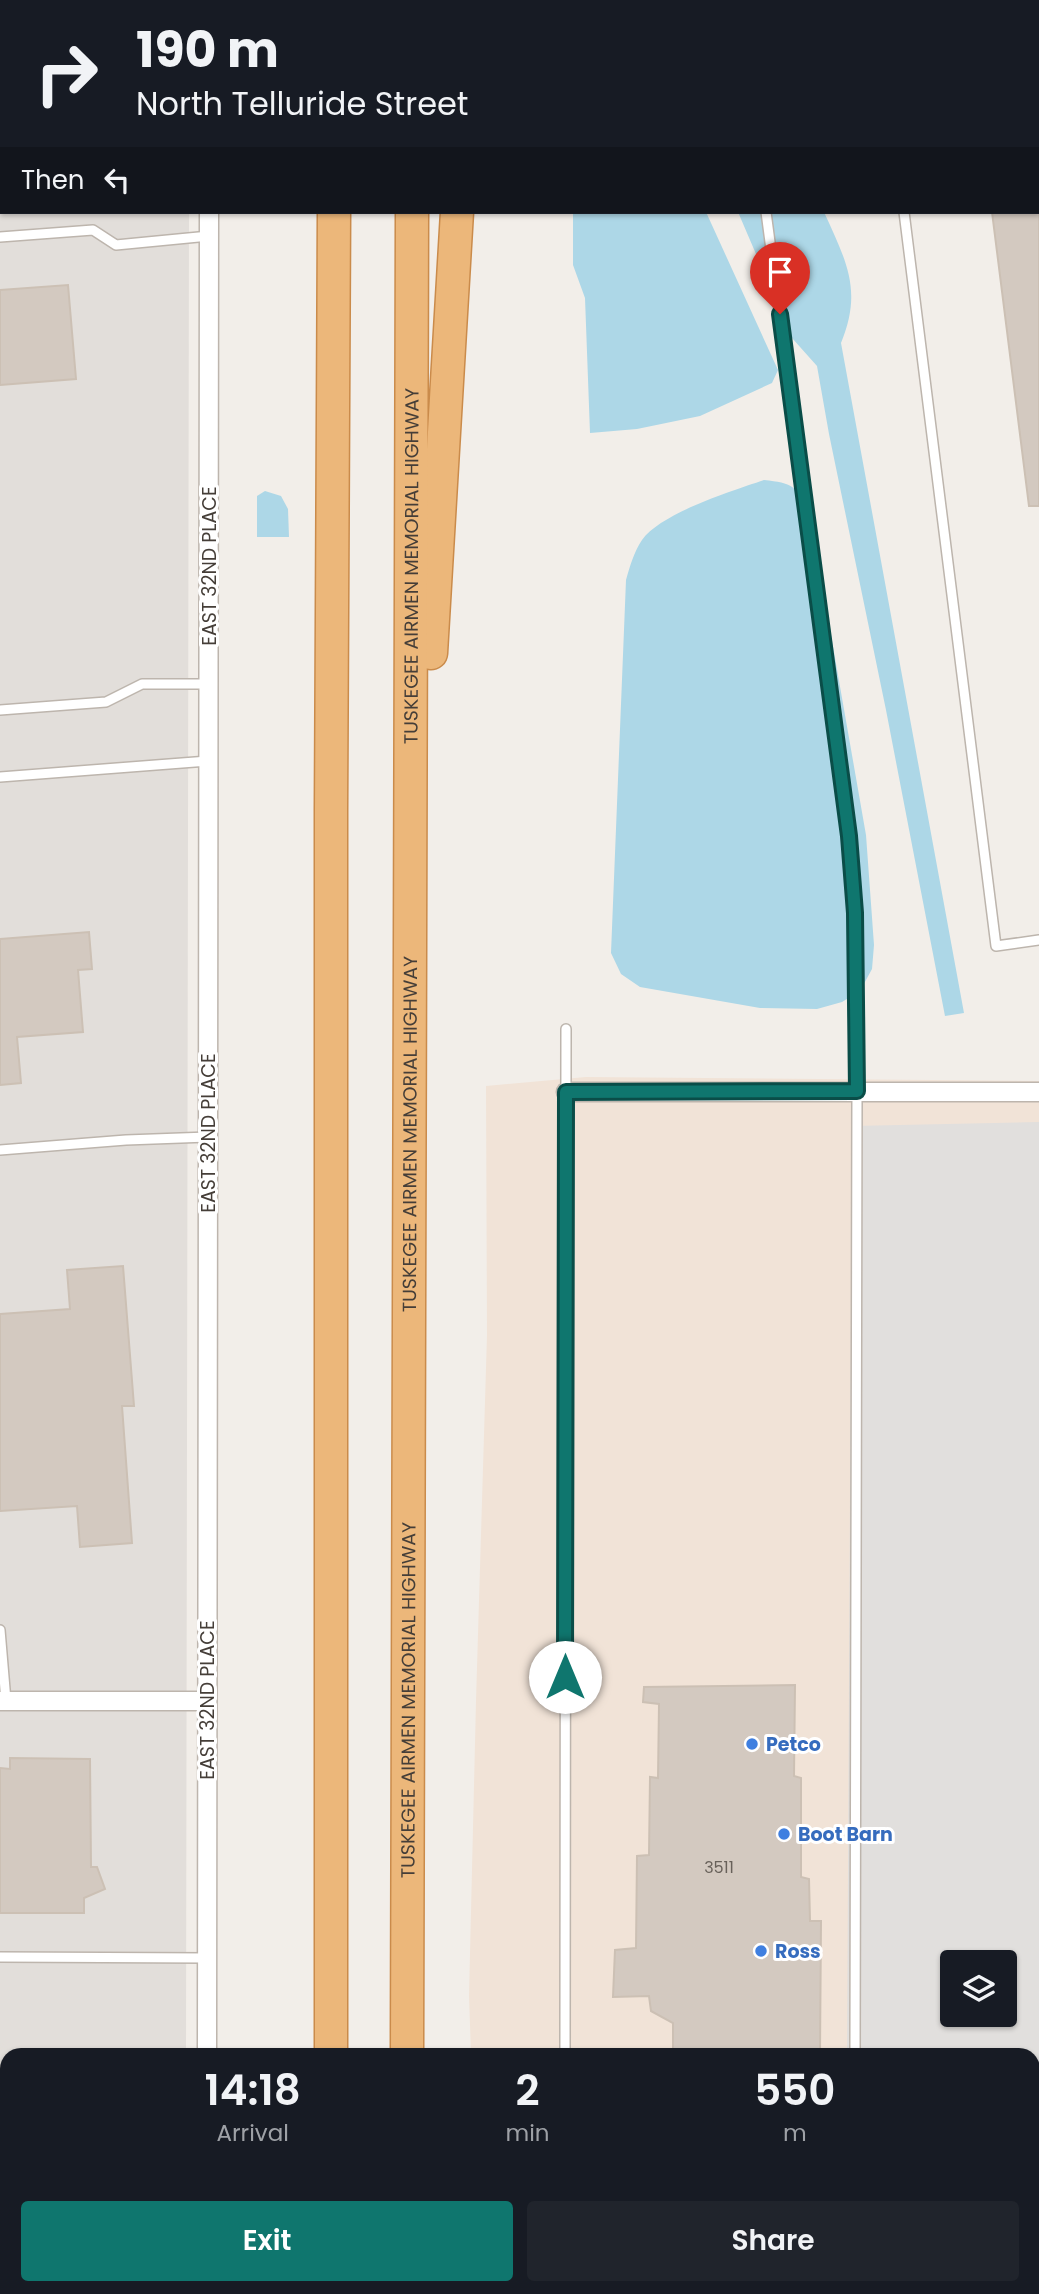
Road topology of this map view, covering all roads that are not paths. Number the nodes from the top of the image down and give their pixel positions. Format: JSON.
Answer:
{"nodes":[{"id":1,"x":209,"y":214,"type":"edge"},
{"id":2,"x":312,"y":214,"type":"edge"},
{"id":3,"x":334,"y":214,"type":"edge"},
{"id":4,"x":412,"y":214,"type":"edge"},
{"id":5,"x":457,"y":214,"type":"edge"},
{"id":6,"x":766,"y":214,"type":"edge"},
{"id":7,"x":904,"y":214,"type":"edge"},
{"id":8,"x":209,"y":236,"type":"junction"},
{"id":9,"x":0,"y":237,"type":"edge"},
{"id":10,"x":209,"y":684,"type":"junction"},
{"id":11,"x":0,"y":710,"type":"edge"},
{"id":12,"x":208,"y":761,"type":"junction"},
{"id":13,"x":0,"y":777,"type":"edge"},
{"id":14,"x":331,"y":811,"type":"junction"},
{"id":15,"x":1039,"y":940,"type":"edge"},
{"id":16,"x":411,"y":980,"type":"junction"},
{"id":17,"x":566,"y":1029,"type":"dead end"},
{"id":18,"x":857,"y":1091,"type":"junction"},
{"id":19,"x":566,"y":1092,"type":"junction"},
{"id":20,"x":1039,"y":1092,"type":"edge"},
{"id":21,"x":208,"y":1137,"type":"junction"},
{"id":22,"x":0,"y":1150,"type":"edge"},
{"id":23,"x":0,"y":1630,"type":"edge"},
{"id":24,"x":3,"y":1701,"type":"edge"},
{"id":25,"x":207,"y":1701,"type":"junction"},
{"id":26,"x":0,"y":1957,"type":"edge"},
{"id":27,"x":207,"y":1958,"type":"junction"},
{"id":28,"x":207,"y":2048,"type":"edge"},
{"id":29,"x":331,"y":2048,"type":"edge"},
{"id":30,"x":407,"y":2048,"type":"edge"},
{"id":31,"x":565,"y":2048,"type":"edge"},
{"id":32,"x":855,"y":2048,"type":"edge"}],
"edges":[{"from":1,"to":8,"type":"street","name":"EAST 32ND PLACE"},
{"from":2,"to":14,"type":"highway"},
{"from":3,"to":14,"type":"highway"},
{"from":4,"to":16,"type":"highway","name":"TUSKEGEE AIRMEN MEMORIAL HIGHWAY"},
{"from":5,"to":16,"type":"highway"},
{"from":6,"to":18,"type":"lane"},
{"from":7,"to":15,"type":"lane"},
{"from":8,"to":9,"type":"lane"},
{"from":8,"to":10,"type":"street","name":"EAST 32ND PLACE"},
{"from":10,"to":11,"type":"lane"},
{"from":10,"to":12,"type":"street","name":"EAST 32ND PLACE"},
{"from":12,"to":13,"type":"lane"},
{"from":12,"to":21,"type":"street","name":"EAST 32ND PLACE"},
{"from":14,"to":29,"type":"highway"},
{"from":16,"to":30,"type":"highway","name":"TUSKEGEE AIRMEN MEMORIAL HIGHWAY"},
{"from":17,"to":19,"type":"lane"},
{"from":18,"to":19,"type":"street"},
{"from":18,"to":20,"type":"street"},
{"from":18,"to":32,"type":"lane"},
{"from":19,"to":31,"type":"lane"},
{"from":21,"to":22,"type":"lane"},
{"from":21,"to":25,"type":"street","name":"EAST 32ND PLACE"},
{"from":23,"to":24,"type":"lane"},
{"from":24,"to":25,"type":"street"},
{"from":25,"to":27,"type":"street","name":"EAST 32ND PLACE"},
{"from":26,"to":27,"type":"lane"},
{"from":27,"to":28,"type":"street","name":"EAST 32ND PLACE"}]}
